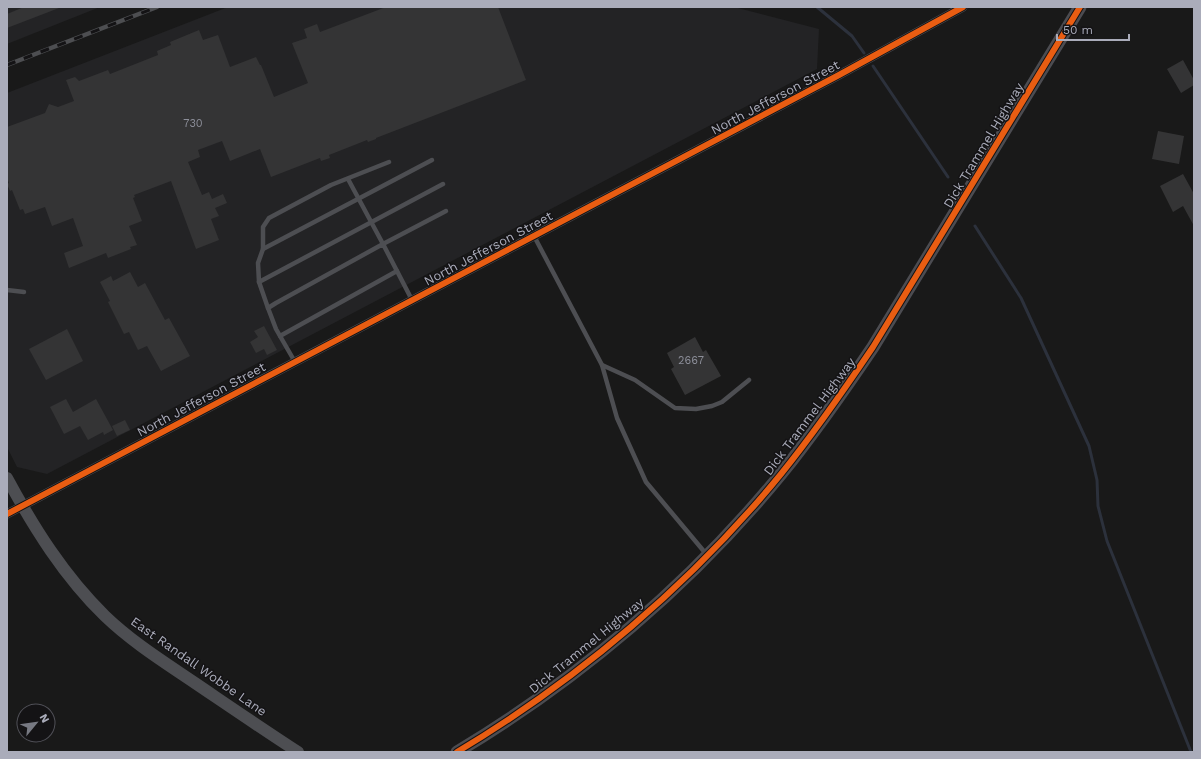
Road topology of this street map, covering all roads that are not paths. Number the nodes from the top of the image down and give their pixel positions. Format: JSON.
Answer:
{"nodes":[{"id":1,"x":963,"y":7,"type":"edge"},
{"id":2,"x":1080,"y":7,"type":"edge"},
{"id":3,"x":432,"y":160,"type":"dead end"},
{"id":4,"x":389,"y":162,"type":"dead end"},
{"id":5,"x":348,"y":178,"type":"junction"},
{"id":6,"x":443,"y":184,"type":"dead end"},
{"id":7,"x":359,"y":198,"type":"junction"},
{"id":8,"x":446,"y":211,"type":"dead end"},
{"id":9,"x":372,"y":222,"type":"junction"},
{"id":10,"x":534,"y":236,"type":"junction"},
{"id":11,"x":383,"y":244,"type":"junction"},
{"id":12,"x":263,"y":249,"type":"junction"},
{"id":13,"x":397,"y":271,"type":"junction"},
{"id":14,"x":259,"y":282,"type":"junction"},
{"id":15,"x":7,"y":290,"type":"edge"},
{"id":16,"x":24,"y":292,"type":"dead end"},
{"id":17,"x":412,"y":300,"type":"junction"},
{"id":18,"x":268,"y":308,"type":"junction"},
{"id":19,"x":280,"y":336,"type":"junction"},
{"id":20,"x":295,"y":362,"type":"junction"},
{"id":21,"x":602,"y":365,"type":"junction"},
{"id":22,"x":749,"y":380,"type":"dead end"},
{"id":23,"x":7,"y":478,"type":"edge"},
{"id":24,"x":22,"y":506,"type":"junction"},
{"id":25,"x":7,"y":514,"type":"edge"},
{"id":26,"x":707,"y":555,"type":"junction"},
{"id":27,"x":298,"y":752,"type":"edge"},
{"id":28,"x":457,"y":752,"type":"edge"}],
"edges":[{"from":1,"to":10,"type":"street","name":"North Jefferson Street"},
{"from":2,"to":26,"type":"main road","name":"Dick Trammel Highway"},
{"from":3,"to":7,"type":"lane"},
{"from":4,"to":5,"type":"lane"},
{"from":5,"to":7,"type":"lane"},
{"from":5,"to":12,"type":"lane"},
{"from":6,"to":9,"type":"lane"},
{"from":7,"to":9,"type":"lane"},
{"from":7,"to":12,"type":"lane"},
{"from":8,"to":11,"type":"lane"},
{"from":9,"to":11,"type":"lane"},
{"from":9,"to":14,"type":"lane"},
{"from":10,"to":17,"type":"street","name":"North Jefferson Street"},
{"from":10,"to":21,"type":"lane"},
{"from":11,"to":13,"type":"lane"},
{"from":11,"to":18,"type":"lane"},
{"from":12,"to":14,"type":"lane"},
{"from":13,"to":17,"type":"lane"},
{"from":13,"to":19,"type":"lane"},
{"from":14,"to":18,"type":"lane"},
{"from":15,"to":16,"type":"lane"},
{"from":17,"to":20,"type":"street","name":"North Jefferson Street"},
{"from":18,"to":19,"type":"lane"},
{"from":19,"to":20,"type":"lane"},
{"from":20,"to":24,"type":"street","name":"North Jefferson Street"},
{"from":21,"to":22,"type":"lane"},
{"from":21,"to":26,"type":"lane"},
{"from":23,"to":24,"type":"street","name":"East Randall Wobbe Lane"},
{"from":24,"to":25,"type":"street","name":"North Jefferson Street"},
{"from":24,"to":27,"type":"street","name":"East Randall Wobbe Lane"},
{"from":26,"to":28,"type":"main road","name":"Dick Trammel Highway"}]}
